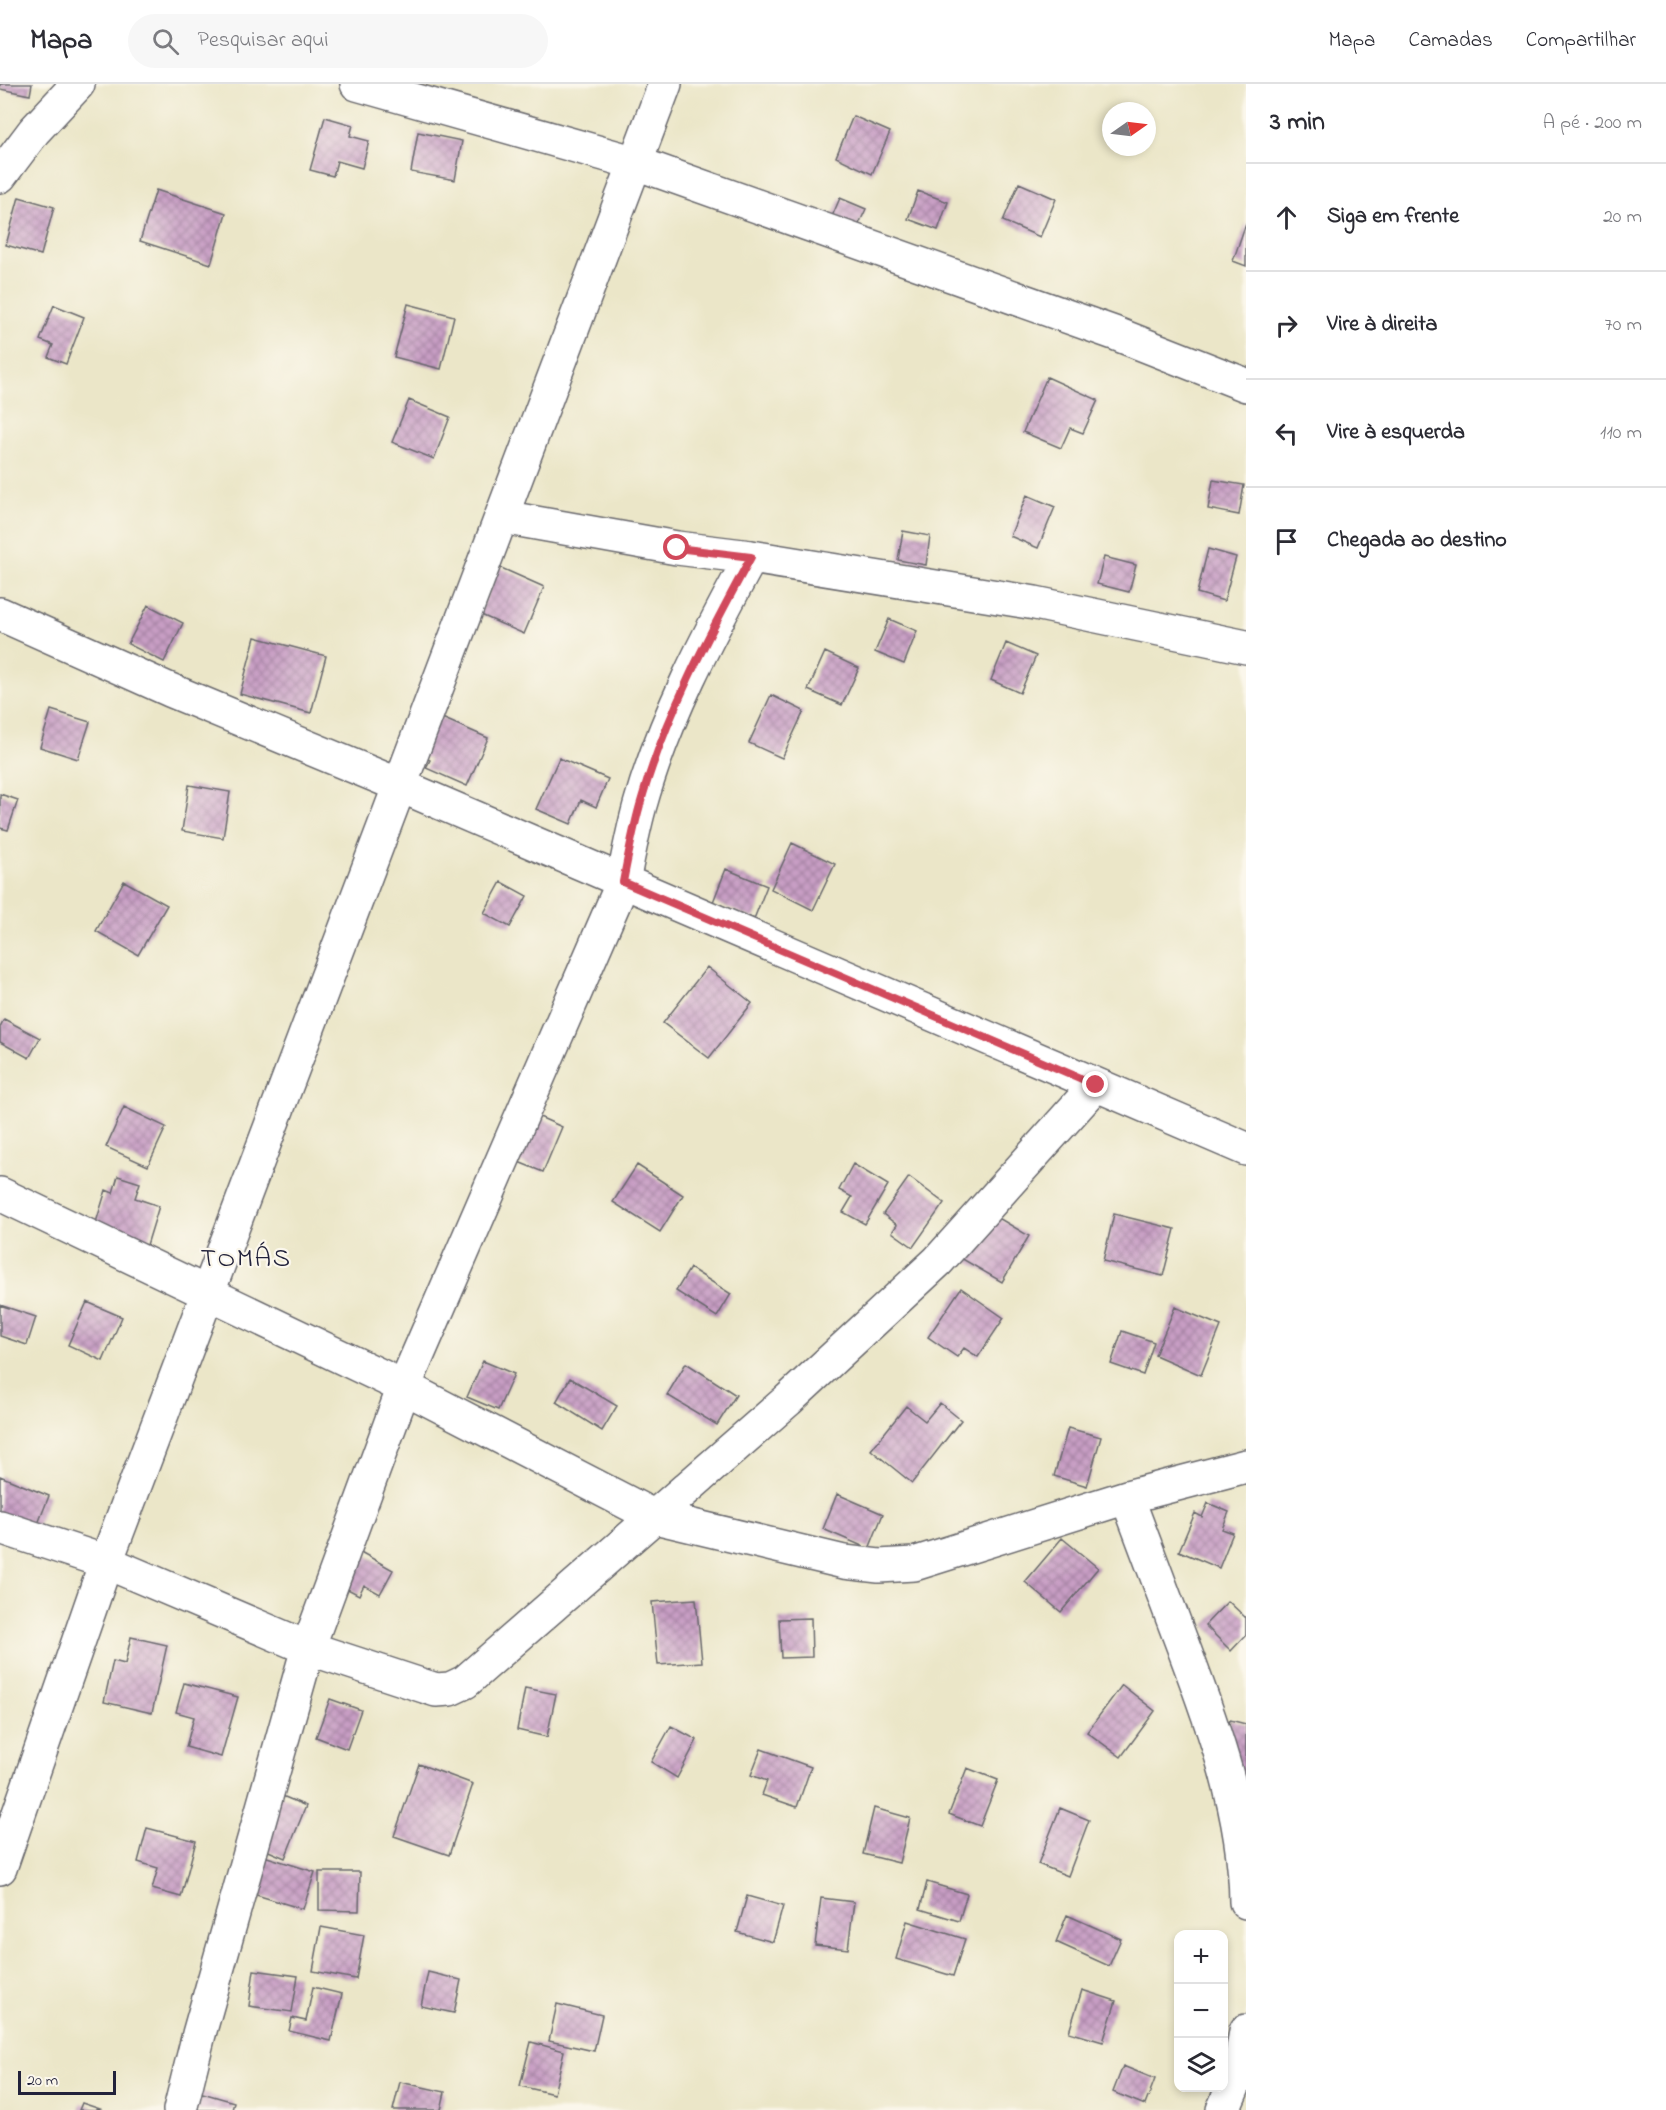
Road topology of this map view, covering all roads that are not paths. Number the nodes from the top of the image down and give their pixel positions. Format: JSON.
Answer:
{"nodes":[{"id":1,"x":78,"y":84,"type":"edge"},
{"id":2,"x":357,"y":84,"type":"edge"},
{"id":3,"x":665,"y":84,"type":"edge"},
{"id":4,"x":636,"y":163,"type":"junction"},
{"id":5,"x":0,"y":176,"type":"edge"},
{"id":6,"x":1246,"y":385,"type":"edge"},
{"id":7,"x":502,"y":518,"type":"junction"},
{"id":8,"x":751,"y":557,"type":"junction"},
{"id":9,"x":0,"y":614,"type":"edge"},
{"id":10,"x":1246,"y":647,"type":"edge"},
{"id":11,"x":399,"y":785,"type":"junction"},
{"id":12,"x":623,"y":882,"type":"junction"},
{"id":13,"x":1096,"y":1085,"type":"junction"},
{"id":14,"x":1246,"y":1149,"type":"edge"},
{"id":15,"x":0,"y":1194,"type":"edge"},
{"id":16,"x":208,"y":1295,"type":"junction"},
{"id":17,"x":404,"y":1387,"type":"junction"},
{"id":18,"x":1246,"y":1466,"type":"edge"},
{"id":19,"x":1127,"y":1497,"type":"junction"},
{"id":20,"x":655,"y":1517,"type":"junction"},
{"id":21,"x":0,"y":1527,"type":"edge"},
{"id":22,"x":106,"y":1562,"type":"junction"},
{"id":23,"x":308,"y":1648,"type":"junction"},
{"id":24,"x":0,"y":1868,"type":"edge"},
{"id":25,"x":1246,"y":1902,"type":"edge"},
{"id":26,"x":1246,"y":2031,"type":"edge"},
{"id":27,"x":180,"y":2110,"type":"edge"},
{"id":28,"x":1223,"y":2110,"type":"edge"}],
"edges":[{"from":1,"to":5,"type":"street"},
{"from":2,"to":4,"type":"street"},
{"from":3,"to":4,"type":"street"},
{"from":4,"to":6,"type":"street"},
{"from":4,"to":7,"type":"street"},
{"from":7,"to":8,"type":"street"},
{"from":7,"to":11,"type":"street"},
{"from":8,"to":10,"type":"street"},
{"from":8,"to":12,"type":"street"},
{"from":9,"to":11,"type":"street"},
{"from":11,"to":12,"type":"street"},
{"from":11,"to":16,"type":"street"},
{"from":12,"to":13,"type":"street"},
{"from":12,"to":17,"type":"street"},
{"from":13,"to":14,"type":"street"},
{"from":13,"to":20,"type":"street"},
{"from":15,"to":16,"type":"street"},
{"from":16,"to":17,"type":"street"},
{"from":16,"to":22,"type":"street"},
{"from":17,"to":20,"type":"street"},
{"from":17,"to":23,"type":"street"},
{"from":18,"to":19,"type":"street"},
{"from":19,"to":20,"type":"street"},
{"from":19,"to":25,"type":"street"},
{"from":20,"to":23,"type":"street"},
{"from":21,"to":22,"type":"street"},
{"from":22,"to":23,"type":"street"},
{"from":22,"to":24,"type":"street"},
{"from":23,"to":27,"type":"street"},
{"from":26,"to":28,"type":"street"}]}
